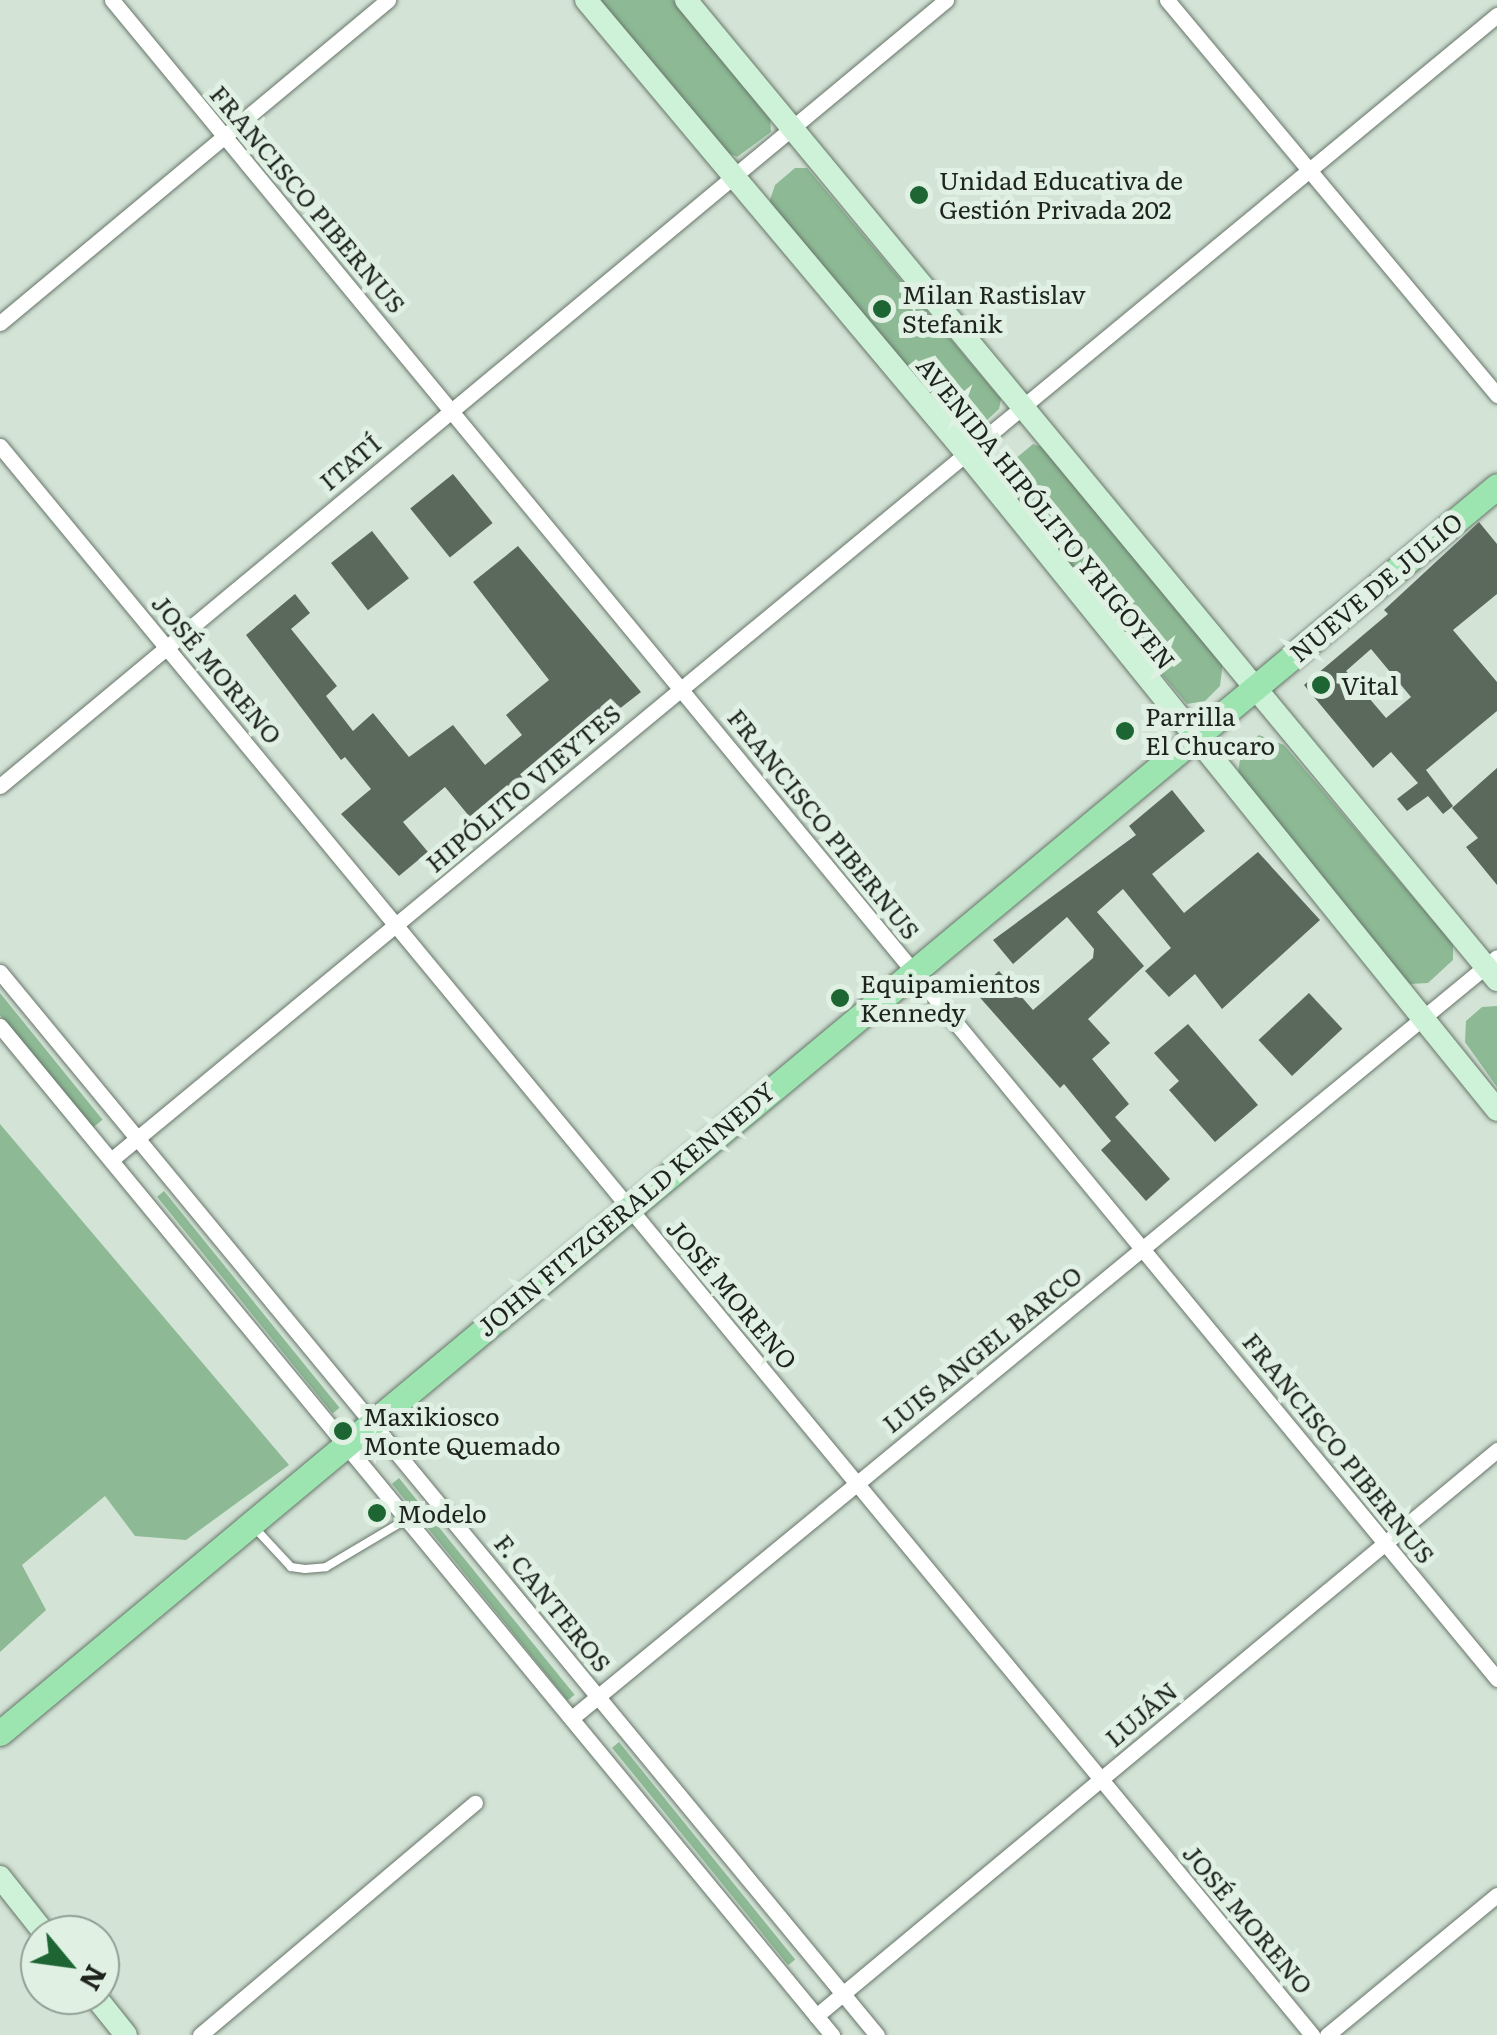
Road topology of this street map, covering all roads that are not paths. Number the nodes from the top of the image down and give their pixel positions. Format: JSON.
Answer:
{"nodes":[{"id":1,"x":112,"y":0,"type":"edge"},
{"id":2,"x":388,"y":0,"type":"edge"},
{"id":3,"x":586,"y":0,"type":"edge"},
{"id":4,"x":686,"y":0,"type":"edge"},
{"id":5,"x":946,"y":0,"type":"edge"},
{"id":6,"x":1167,"y":0,"type":"edge"},
{"id":7,"x":1497,"y":15,"type":"edge"},
{"id":8,"x":793,"y":127,"type":"junction"},
{"id":9,"x":225,"y":137,"type":"junction"},
{"id":10,"x":1306,"y":168,"type":"junction"},
{"id":11,"x":732,"y":177,"type":"junction"},
{"id":12,"x":0,"y":324,"type":"edge"},
{"id":13,"x":1497,"y":395,"type":"edge"},
{"id":14,"x":1024,"y":405,"type":"junction"},
{"id":15,"x":451,"y":411,"type":"junction"},
{"id":16,"x":0,"y":446,"type":"edge"},
{"id":17,"x":967,"y":454,"type":"junction"},
{"id":18,"x":1497,"y":486,"type":"edge"},
{"id":19,"x":166,"y":648,"type":"junction"},
{"id":20,"x":1254,"y":688,"type":"junction"},
{"id":21,"x":681,"y":690,"type":"junction"},
{"id":22,"x":1193,"y":741,"type":"junction"},
{"id":23,"x":0,"y":786,"type":"edge"},
{"id":24,"x":396,"y":926,"type":"junction"},
{"id":25,"x":1493,"y":968,"type":"edge"},
{"id":26,"x":912,"y":970,"type":"junction"},
{"id":27,"x":0,"y":972,"type":"edge"},
{"id":28,"x":1423,"y":1018,"type":"junction"},
{"id":29,"x":0,"y":1026,"type":"edge"},
{"id":30,"x":1497,"y":1110,"type":"edge"},
{"id":31,"x":137,"y":1139,"type":"junction"},
{"id":32,"x":111,"y":1160,"type":"junction"},
{"id":33,"x":628,"y":1207,"type":"junction"},
{"id":34,"x":1143,"y":1249,"type":"junction"},
{"id":35,"x":371,"y":1421,"type":"junction"},
{"id":36,"x":344,"y":1444,"type":"junction"},
{"id":37,"x":1497,"y":1450,"type":"edge"},
{"id":38,"x":857,"y":1484,"type":"junction"},
{"id":39,"x":407,"y":1519,"type":"junction"},
{"id":40,"x":250,"y":1523,"type":"junction"},
{"id":41,"x":1385,"y":1543,"type":"junction"},
{"id":42,"x":1497,"y":1679,"type":"edge"},
{"id":43,"x":598,"y":1697,"type":"junction"},
{"id":44,"x":573,"y":1717,"type":"junction"},
{"id":45,"x":0,"y":1733,"type":"edge"},
{"id":46,"x":1100,"y":1780,"type":"junction"},
{"id":47,"x":475,"y":1803,"type":"dead end"},
{"id":48,"x":0,"y":1877,"type":"edge"},
{"id":49,"x":1497,"y":1894,"type":"edge"},
{"id":50,"x":30,"y":1915,"type":"edge"},
{"id":51,"x":843,"y":1994,"type":"junction"},
{"id":52,"x":110,"y":2015,"type":"edge"},
{"id":53,"x":816,"y":2016,"type":"junction"},
{"id":54,"x":126,"y":2035,"type":"edge"},
{"id":55,"x":200,"y":2035,"type":"edge"},
{"id":56,"x":832,"y":2035,"type":"edge"},
{"id":57,"x":877,"y":2035,"type":"edge"},
{"id":58,"x":1312,"y":2035,"type":"edge"},
{"id":59,"x":1327,"y":2035,"type":"edge"}],
"edges":[{"from":1,"to":9,"type":"street","name":"FRANCISCO PIBERNUS"},
{"from":2,"to":9,"type":"street"},
{"from":3,"to":11,"type":"main road","name":"AVENIDA HIPÓLITO YRIGOYEN"},
{"from":4,"to":8,"type":"main road","name":"AVENIDA HIPÓLITO YRIGOYEN"},
{"from":5,"to":8,"type":"street","name":"ITATÍ"},
{"from":6,"to":10,"type":"street"},
{"from":7,"to":10,"type":"street","name":"HIPÓLITO VIEYTES"},
{"from":8,"to":11,"type":"street","name":"ITATÍ"},
{"from":8,"to":14,"type":"main road","name":"AVENIDA HIPÓLITO YRIGOYEN"},
{"from":9,"to":12,"type":"street"},
{"from":9,"to":15,"type":"street","name":"FRANCISCO PIBERNUS"},
{"from":10,"to":13,"type":"street"},
{"from":10,"to":14,"type":"street","name":"HIPÓLITO VIEYTES"},
{"from":11,"to":15,"type":"street","name":"ITATÍ"},
{"from":11,"to":17,"type":"main road","name":"AVENIDA HIPÓLITO YRIGOYEN"},
{"from":14,"to":17,"type":"street","name":"HIPÓLITO VIEYTES"},
{"from":14,"to":20,"type":"main road","name":"AVENIDA HIPÓLITO YRIGOYEN"},
{"from":15,"to":19,"type":"street","name":"ITATÍ"},
{"from":15,"to":21,"type":"street","name":"FRANCISCO PIBERNUS"},
{"from":16,"to":19,"type":"street","name":"JOSÉ MORENO"},
{"from":17,"to":21,"type":"street","name":"HIPÓLITO VIEYTES"},
{"from":17,"to":22,"type":"main road","name":"AVENIDA HIPÓLITO YRIGOYEN"},
{"from":18,"to":20,"type":"main road","name":"NUEVE DE JULIO"},
{"from":19,"to":23,"type":"street","name":"ITATÍ"},
{"from":19,"to":24,"type":"street","name":"JOSÉ MORENO"},
{"from":20,"to":22,"type":"main road","name":"JOHN FITZGERALD KENNEDY"},
{"from":20,"to":25,"type":"main road","name":"AVENIDA HIPÓLITO YRIGOYEN"},
{"from":21,"to":24,"type":"street","name":"HIPÓLITO VIEYTES"},
{"from":21,"to":26,"type":"street","name":"FRANCISCO PIBERNUS"},
{"from":22,"to":26,"type":"main road","name":"JOHN FITZGERALD KENNEDY"},
{"from":22,"to":28,"type":"main road","name":"AVENIDA HIPÓLITO YRIGOYEN"},
{"from":24,"to":31,"type":"street","name":"HIPÓLITO VIEYTES"},
{"from":24,"to":33,"type":"street","name":"JOSÉ MORENO"},
{"from":25,"to":28,"type":"street","name":"LUIS ANGEL BARCO"},
{"from":26,"to":33,"type":"main road","name":"JOHN FITZGERALD KENNEDY"},
{"from":26,"to":34,"type":"street","name":"FRANCISCO PIBERNUS"},
{"from":27,"to":31,"type":"street","name":"F. CANTEROS"},
{"from":28,"to":30,"type":"main road","name":"AVENIDA HIPÓLITO YRIGOYEN"},
{"from":28,"to":34,"type":"street","name":"LUIS ANGEL BARCO"},
{"from":29,"to":32,"type":"street"},
{"from":31,"to":32,"type":"street","name":"HIPÓLITO VIEYTES"},
{"from":31,"to":35,"type":"street","name":"F. CANTEROS"},
{"from":32,"to":36,"type":"street"},
{"from":33,"to":35,"type":"main road","name":"JOHN FITZGERALD KENNEDY"},
{"from":33,"to":38,"type":"street","name":"JOSÉ MORENO"},
{"from":34,"to":38,"type":"street","name":"LUIS ANGEL BARCO"},
{"from":34,"to":41,"type":"street","name":"FRANCISCO PIBERNUS"},
{"from":35,"to":36,"type":"main road","name":"JOHN FITZGERALD KENNEDY"},
{"from":35,"to":43,"type":"street","name":"F. CANTEROS"},
{"from":36,"to":39,"type":"street"},
{"from":36,"to":40,"type":"main road","name":"JOHN FITZGERALD KENNEDY"},
{"from":37,"to":41,"type":"street","name":"LUJÁN"},
{"from":38,"to":43,"type":"street","name":"LUIS ANGEL BARCO"},
{"from":38,"to":46,"type":"street","name":"JOSÉ MORENO"},
{"from":39,"to":40,"type":"lane"},
{"from":39,"to":44,"type":"street"},
{"from":40,"to":45,"type":"main road","name":"JOHN FITZGERALD KENNEDY"},
{"from":41,"to":42,"type":"street","name":"FRANCISCO PIBERNUS"},
{"from":41,"to":46,"type":"street","name":"LUJÁN"},
{"from":43,"to":44,"type":"street","name":"LUIS ANGEL BARCO"},
{"from":43,"to":51,"type":"street","name":"F. CANTEROS"},
{"from":44,"to":53,"type":"street"},
{"from":46,"to":51,"type":"street","name":"LUJÁN"},
{"from":46,"to":58,"type":"street","name":"JOSÉ MORENO"},
{"from":47,"to":55,"type":"street"},
{"from":48,"to":50,"type":"main road"},
{"from":49,"to":59,"type":"street"},
{"from":51,"to":53,"type":"street","name":"LUJÁN"},
{"from":51,"to":57,"type":"street","name":"F. CANTEROS"},
{"from":52,"to":54,"type":"main road"},
{"from":53,"to":56,"type":"street"}]}
